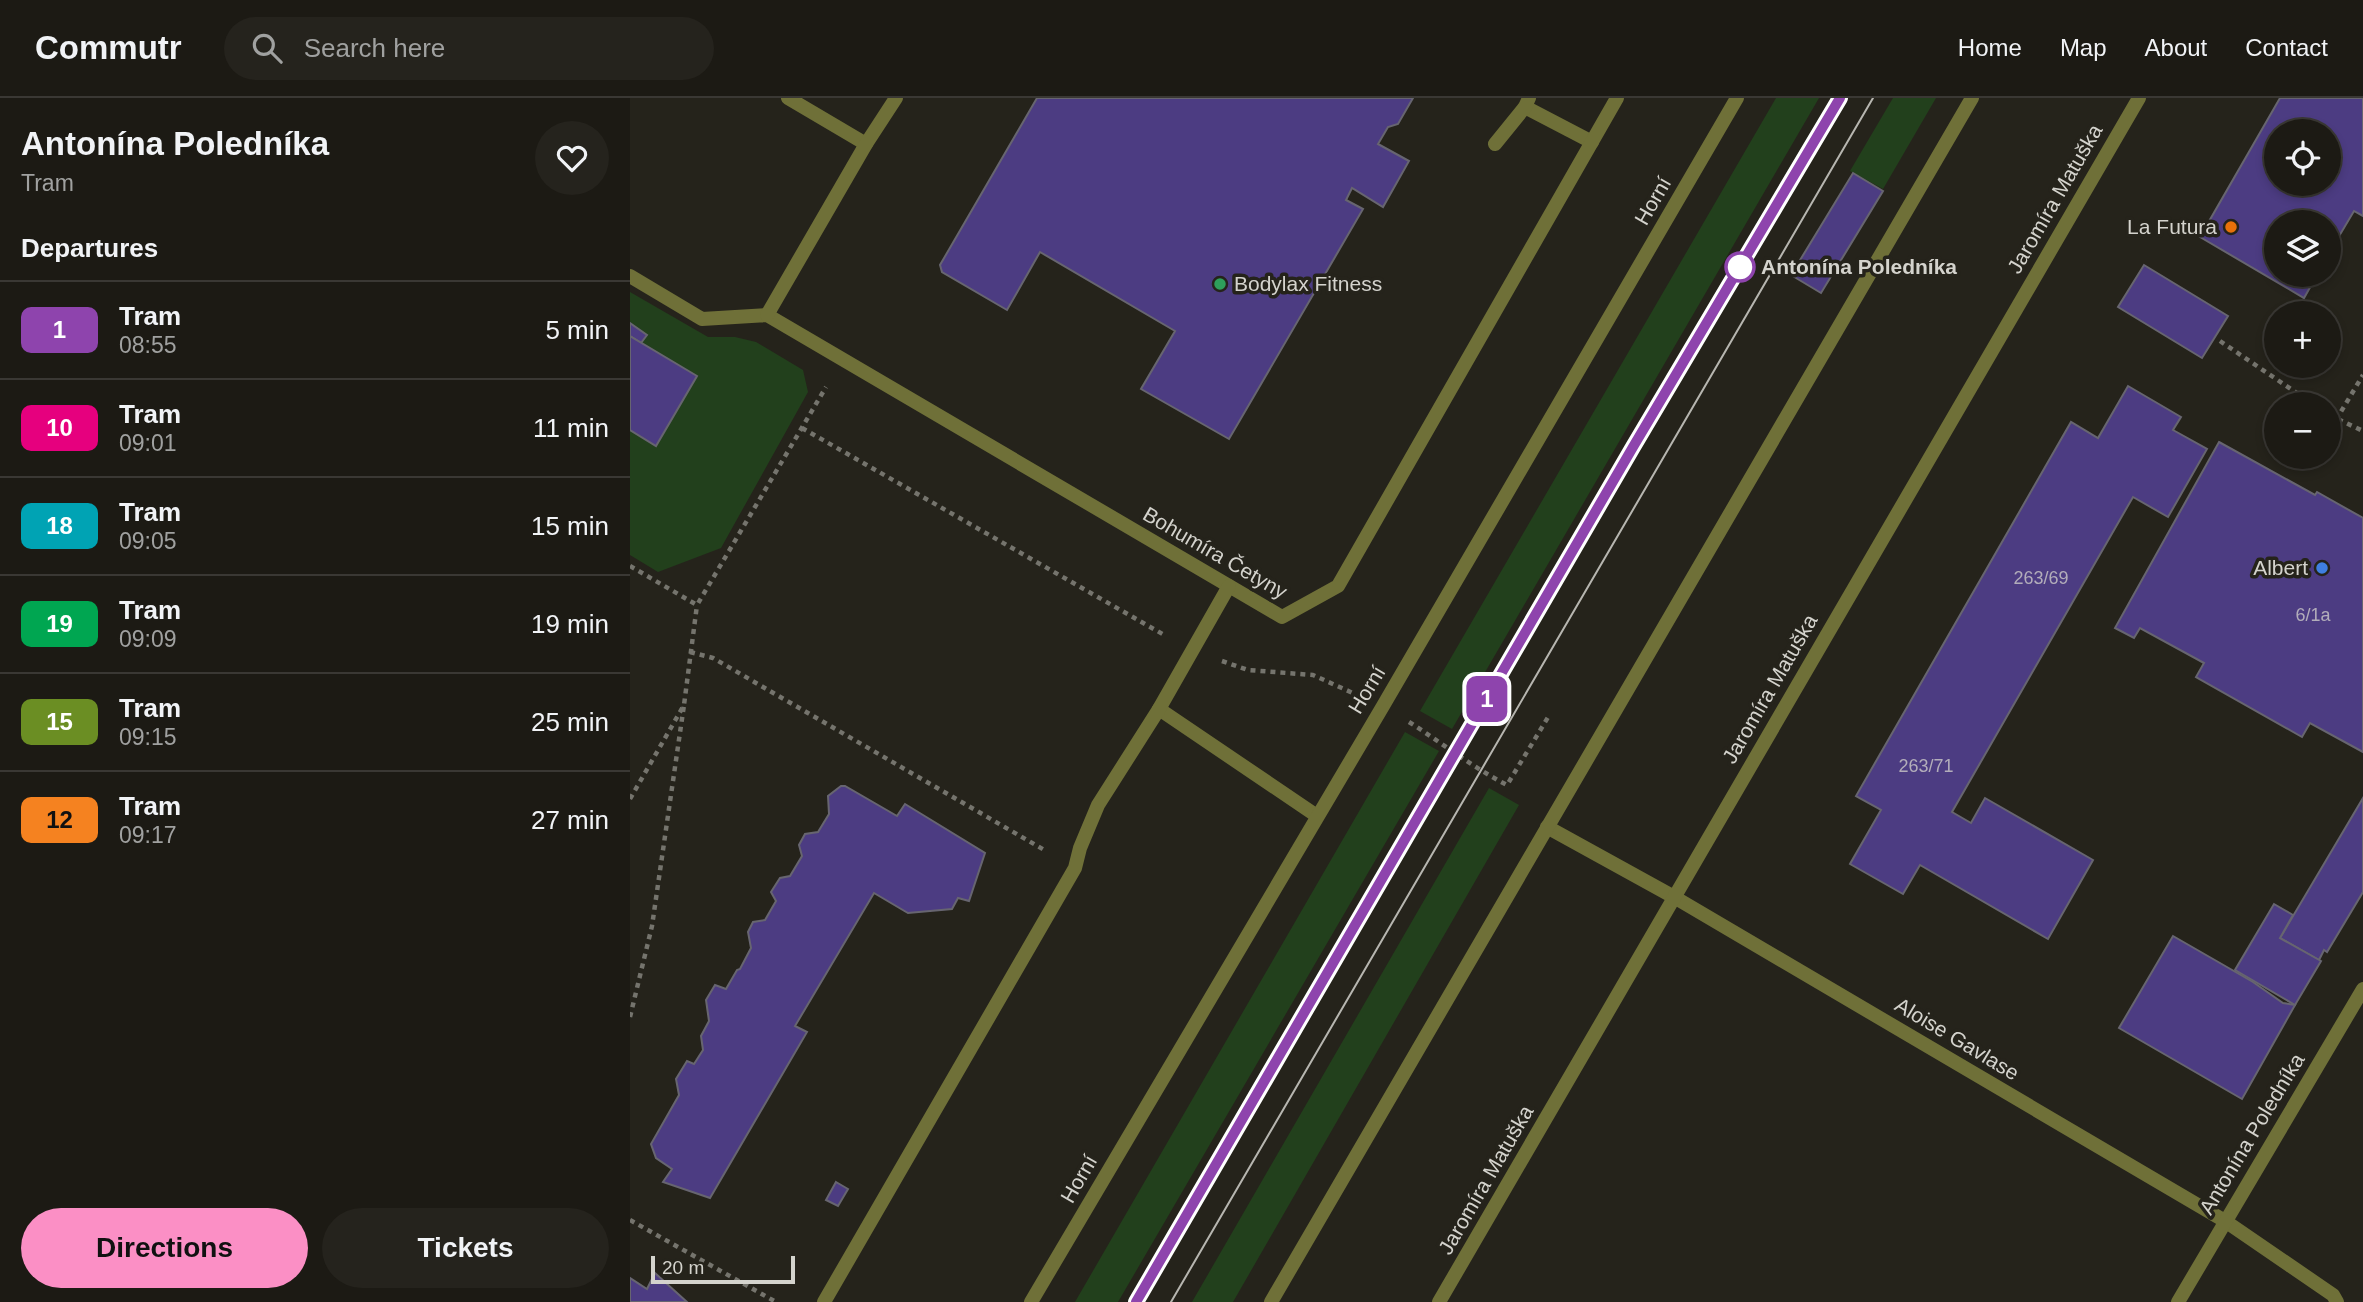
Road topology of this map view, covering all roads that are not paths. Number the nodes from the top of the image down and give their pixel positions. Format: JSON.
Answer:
{"nodes":[{"id":1,"x":788,"y":98,"type":"edge"},
{"id":2,"x":896,"y":98,"type":"edge"},
{"id":3,"x":1617,"y":98,"type":"edge"},
{"id":4,"x":1737,"y":98,"type":"edge"},
{"id":5,"x":1972,"y":98,"type":"edge"},
{"id":6,"x":2138,"y":98,"type":"edge"},
{"id":7,"x":1527,"y":103,"type":"edge"},
{"id":8,"x":1592,"y":142,"type":"junction"},
{"id":9,"x":866,"y":144,"type":"junction"},
{"id":10,"x":1494,"y":144,"type":"dead end"},
{"id":11,"x":630,"y":276,"type":"edge"},
{"id":12,"x":767,"y":315,"type":"junction"},
{"id":13,"x":1229,"y":586,"type":"junction"},
{"id":14,"x":1158,"y":709,"type":"junction"},
{"id":15,"x":1317,"y":816,"type":"junction"},
{"id":16,"x":1547,"y":827,"type":"junction"},
{"id":17,"x":1674,"y":897,"type":"junction"},
{"id":18,"x":2363,"y":989,"type":"edge"},
{"id":19,"x":2225,"y":1221,"type":"junction"},
{"id":20,"x":824,"y":1302,"type":"edge"},
{"id":21,"x":1031,"y":1302,"type":"edge"},
{"id":22,"x":1271,"y":1302,"type":"edge"},
{"id":23,"x":1439,"y":1302,"type":"edge"},
{"id":24,"x":2179,"y":1302,"type":"edge"},
{"id":25,"x":2337,"y":1302,"type":"edge"}],
"edges":[{"from":1,"to":9,"type":"street"},
{"from":2,"to":9,"type":"street"},
{"from":3,"to":8,"type":"street","name":"Bohumíra Četyny"},
{"from":4,"to":15,"type":"street","name":"Horní"},
{"from":5,"to":16,"type":"street"},
{"from":6,"to":17,"type":"street","name":"Jaromíra Matuška"},
{"from":7,"to":8,"type":"street"},
{"from":7,"to":10,"type":"street"},
{"from":8,"to":13,"type":"street","name":"Bohumíra Četyny"},
{"from":9,"to":12,"type":"street"},
{"from":11,"to":12,"type":"street"},
{"from":12,"to":13,"type":"street","name":"Bohumíra Četyny"},
{"from":13,"to":14,"type":"street"},
{"from":14,"to":15,"type":"street"},
{"from":14,"to":20,"type":"street"},
{"from":15,"to":21,"type":"street","name":"Horní"},
{"from":16,"to":17,"type":"street","name":"Aloise Gavlase"},
{"from":16,"to":22,"type":"street"},
{"from":17,"to":19,"type":"street","name":"Aloise Gavlase"},
{"from":17,"to":23,"type":"street","name":"Jaromíra Matuška"},
{"from":18,"to":19,"type":"street","name":"Antonína Poledníka"},
{"from":19,"to":24,"type":"street","name":"Antonína Poledníka"},
{"from":19,"to":25,"type":"street","name":"Aloise Gavlase"}]}
